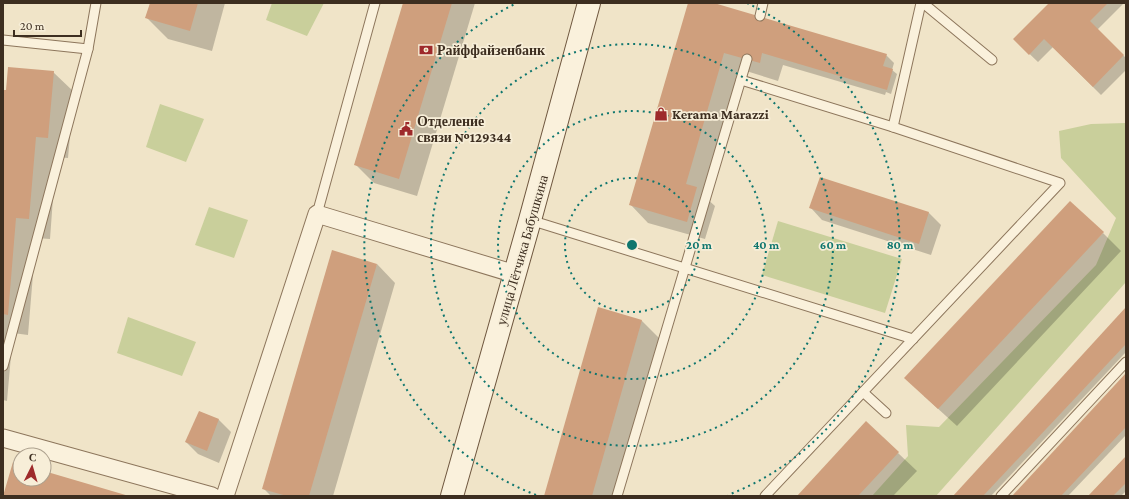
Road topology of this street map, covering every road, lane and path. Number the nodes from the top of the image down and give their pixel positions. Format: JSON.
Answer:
{"nodes":[{"id":1,"x":96,"y":3,"type":"edge"},
{"id":2,"x":375,"y":3,"type":"edge"},
{"id":3,"x":589,"y":3,"type":"edge"},
{"id":4,"x":764,"y":3,"type":"edge"},
{"id":5,"x":922,"y":3,"type":"edge"},
{"id":6,"x":760,"y":16,"type":"dead end"},
{"id":7,"x":3,"y":40,"type":"edge"},
{"id":8,"x":88,"y":49,"type":"junction"},
{"id":9,"x":747,"y":59,"type":"dead end"},
{"id":10,"x":992,"y":60,"type":"dead end"},
{"id":11,"x":741,"y":80,"type":"junction"},
{"id":12,"x":893,"y":127,"type":"junction"},
{"id":13,"x":317,"y":214,"type":"junction"},
{"id":14,"x":530,"y":220,"type":"junction"},
{"id":15,"x":685,"y":268,"type":"junction"},
{"id":16,"x":515,"y":274,"type":"junction"},
{"id":17,"x":913,"y":339,"type":"junction"},
{"id":18,"x":1126,"y":362,"type":"edge"},
{"id":19,"x":3,"y":366,"type":"edge"},
{"id":20,"x":863,"y":392,"type":"junction"},
{"id":21,"x":886,"y":414,"type":"dead end"},
{"id":22,"x":3,"y":438,"type":"edge"},
{"id":23,"x":212,"y":496,"type":"edge"},
{"id":24,"x":225,"y":496,"type":"edge"},
{"id":25,"x":452,"y":496,"type":"edge"},
{"id":26,"x":617,"y":496,"type":"edge"},
{"id":27,"x":765,"y":496,"type":"edge"},
{"id":28,"x":1001,"y":496,"type":"edge"}],
"edges":[{"from":1,"to":8,"type":"lane"},
{"from":2,"to":13,"type":"lane"},
{"from":3,"to":14,"type":"main road","name":"улица Лётчика Бабушкина"},
{"from":4,"to":6,"type":"lane"},
{"from":5,"to":10,"type":"lane"},
{"from":5,"to":12,"type":"lane"},
{"from":7,"to":8,"type":"lane"},
{"from":8,"to":19,"type":"lane"},
{"from":9,"to":11,"type":"lane"},
{"from":11,"to":12,"type":"lane"},
{"from":11,"to":15,"type":"lane"},
{"from":12,"to":17,"type":"lane"},
{"from":13,"to":16,"type":"street"},
{"from":13,"to":24,"type":"street"},
{"from":14,"to":15,"type":"lane"},
{"from":14,"to":16,"type":"main road","name":"улица Лётчика Бабушкина"},
{"from":15,"to":17,"type":"lane"},
{"from":15,"to":26,"type":"lane"},
{"from":16,"to":25,"type":"main road","name":"улица Лётчика Бабушкина"},
{"from":17,"to":20,"type":"lane"},
{"from":18,"to":28,"type":"lane"},
{"from":20,"to":21,"type":"lane"},
{"from":20,"to":27,"type":"lane"},
{"from":22,"to":23,"type":"street"}]}
